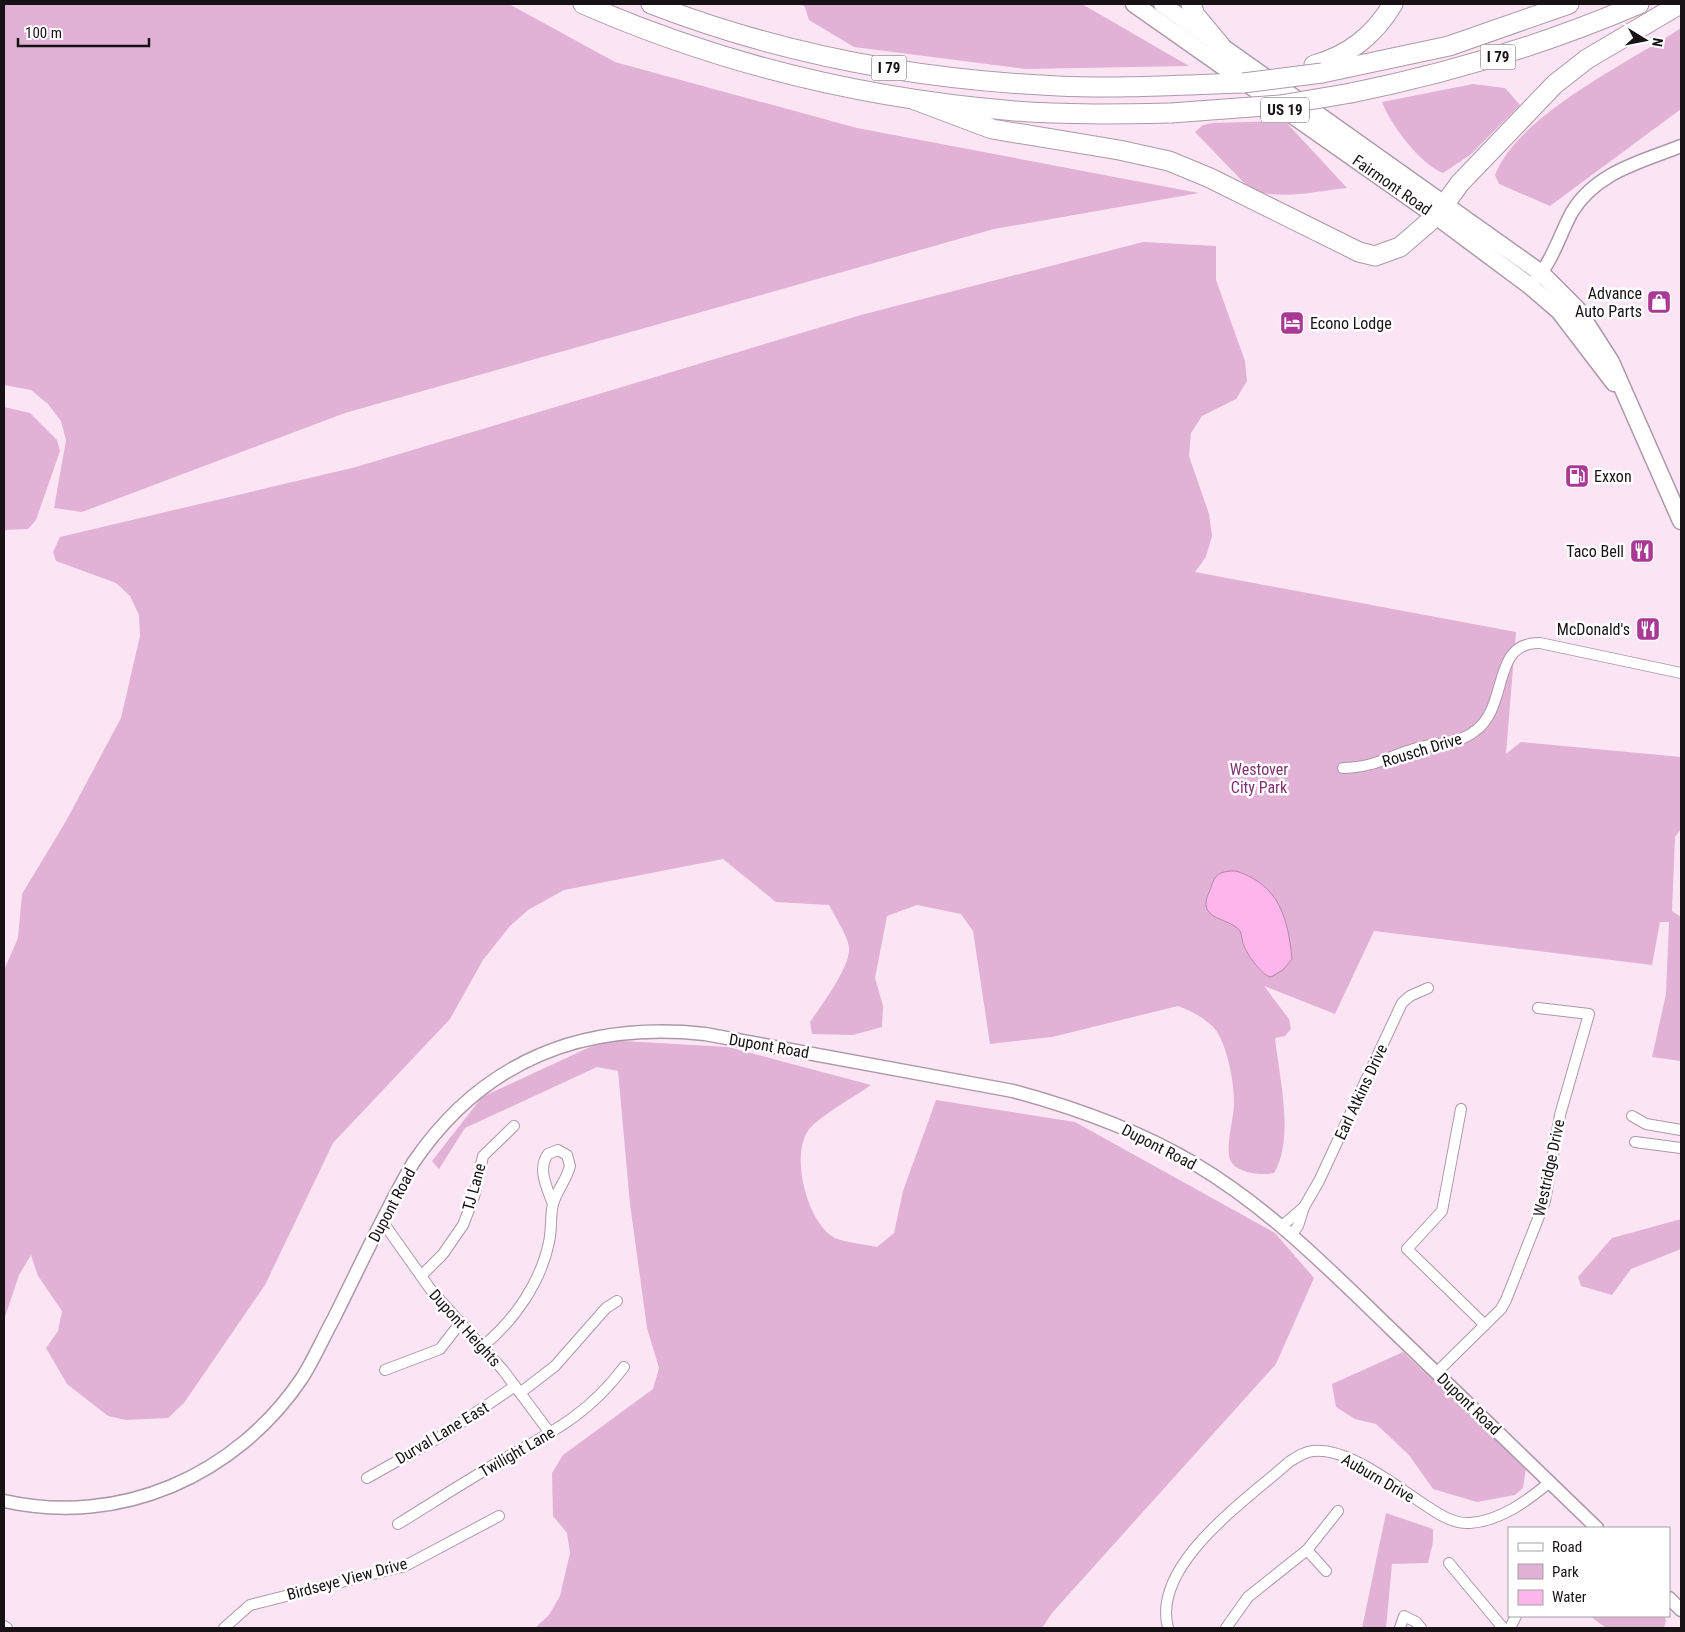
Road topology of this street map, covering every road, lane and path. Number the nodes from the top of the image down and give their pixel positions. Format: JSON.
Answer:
{"nodes":[{"id":1,"x":583,"y":4,"type":"edge"},
{"id":2,"x":651,"y":4,"type":"edge"},
{"id":3,"x":1134,"y":4,"type":"edge"},
{"id":4,"x":1162,"y":4,"type":"edge"},
{"id":5,"x":1191,"y":4,"type":"edge"},
{"id":6,"x":1393,"y":4,"type":"edge"},
{"id":7,"x":1569,"y":4,"type":"edge"},
{"id":8,"x":1639,"y":4,"type":"edge"},
{"id":9,"x":1680,"y":4,"type":"edge"},
{"id":10,"x":1220,"y":45,"type":"junction"},
{"id":11,"x":1318,"y":69,"type":"junction"},
{"id":12,"x":915,"y":100,"type":"junction"},
{"id":13,"x":1681,"y":148,"type":"edge"},
{"id":14,"x":1440,"y":211,"type":"junction"},
{"id":15,"x":1541,"y":273,"type":"junction"},
{"id":16,"x":1530,"y":286,"type":"junction"},
{"id":17,"x":1624,"y":394,"type":"junction"},
{"id":18,"x":1681,"y":521,"type":"edge"},
{"id":19,"x":1681,"y":673,"type":"edge"},
{"id":20,"x":1344,"y":768,"type":"dead end"},
{"id":21,"x":1428,"y":988,"type":"dead end"},
{"id":22,"x":1538,"y":1008,"type":"dead end"},
{"id":23,"x":1461,"y":1109,"type":"dead end"},
{"id":24,"x":1632,"y":1116,"type":"dead end"},
{"id":25,"x":514,"y":1126,"type":"dead end"},
{"id":26,"x":1681,"y":1130,"type":"edge"},
{"id":27,"x":1635,"y":1142,"type":"dead end"},
{"id":28,"x":1681,"y":1148,"type":"edge"},
{"id":29,"x":553,"y":1204,"type":"junction"},
{"id":30,"x":382,"y":1221,"type":"junction"},
{"id":31,"x":1287,"y":1230,"type":"junction"},
{"id":32,"x":421,"y":1276,"type":"junction"},
{"id":33,"x":617,"y":1301,"type":"dead end"},
{"id":34,"x":460,"y":1322,"type":"junction"},
{"id":35,"x":1485,"y":1325,"type":"junction"},
{"id":36,"x":483,"y":1346,"type":"junction"},
{"id":37,"x":624,"y":1366,"type":"dead end"},
{"id":38,"x":385,"y":1370,"type":"dead end"},
{"id":39,"x":1436,"y":1372,"type":"junction"},
{"id":40,"x":518,"y":1389,"type":"junction"},
{"id":41,"x":550,"y":1433,"type":"junction"},
{"id":42,"x":367,"y":1478,"type":"dead end"},
{"id":43,"x":1550,"y":1482,"type":"junction"},
{"id":44,"x":4,"y":1501,"type":"edge"},
{"id":45,"x":1338,"y":1511,"type":"dead end"},
{"id":46,"x":499,"y":1516,"type":"dead end"},
{"id":47,"x":398,"y":1524,"type":"dead end"},
{"id":48,"x":1596,"y":1527,"type":"edge"},
{"id":49,"x":1307,"y":1550,"type":"junction"},
{"id":50,"x":1449,"y":1564,"type":"dead end"},
{"id":51,"x":1326,"y":1571,"type":"dead end"},
{"id":52,"x":1670,"y":1599,"type":"edge"},
{"id":53,"x":1681,"y":1610,"type":"edge"},
{"id":54,"x":4,"y":1626,"type":"edge"},
{"id":55,"x":7,"y":1628,"type":"edge"},
{"id":56,"x":224,"y":1628,"type":"edge"},
{"id":57,"x":1168,"y":1628,"type":"edge"},
{"id":58,"x":1226,"y":1628,"type":"edge"},
{"id":59,"x":1400,"y":1628,"type":"edge"},
{"id":60,"x":1421,"y":1628,"type":"edge"},
{"id":61,"x":1503,"y":1628,"type":"edge"}],
"edges":[{"from":1,"to":12,"type":"highway","number":"I 79"},
{"from":2,"to":11,"type":"highway","number":"I 79","bridge":true},
{"from":3,"to":14,"type":"main road","name":"Fairmont Road","number":"US 19"},
{"from":4,"to":10,"type":"main road","name":"Fairmont Road","number":"US 19"},
{"from":5,"to":10,"type":"highway"},
{"from":6,"to":11,"type":"highway"},
{"from":7,"to":11,"type":"highway","number":"I 79"},
{"from":8,"to":12,"type":"highway","number":"I 79","bridge":true},
{"from":9,"to":14,"type":"highway"},
{"from":10,"to":14,"type":"main road","name":"Fairmont Road","number":"US 19"},
{"from":12,"to":14,"type":"highway"},
{"from":13,"to":15,"type":"street"},
{"from":14,"to":15,"type":"main road","name":"Fairmont Road","number":"US 19"},
{"from":14,"to":16,"type":"main road","name":"Fairmont Road","number":"US 19"},
{"from":15,"to":16,"type":"street"},
{"from":15,"to":17,"type":"main road","name":"Fairmont Road","number":"US 19"},
{"from":16,"to":17,"type":"main road","name":"Fairmont Road","number":"US 19"},
{"from":17,"to":18,"type":"main road","name":"Fairmont Road","number":"US 19"},
{"from":19,"to":20,"type":"street","name":"Rousch Drive"},
{"from":21,"to":31,"type":"street","name":"Earl Atkins Drive"},
{"from":22,"to":35,"type":"street","name":"Westridge Drive"},
{"from":23,"to":35,"type":"street"},
{"from":24,"to":26,"type":"street"},
{"from":25,"to":32,"type":"street","name":"TJ Lane"},
{"from":27,"to":28,"type":"street"},
{"from":29,"to":29,"type":"street"},
{"from":29,"to":36,"type":"street"},
{"from":30,"to":31,"type":"street","name":"Dupont Road"},
{"from":30,"to":32,"type":"street","name":"Dupont Heights"},
{"from":30,"to":44,"type":"street","name":"Dupont Road"},
{"from":31,"to":39,"type":"street","name":"Dupont Road"},
{"from":32,"to":34,"type":"street","name":"Dupont Heights"},
{"from":33,"to":40,"type":"street","name":"Durval Lane East"},
{"from":34,"to":36,"type":"street","name":"Dupont Heights"},
{"from":34,"to":38,"type":"street"},
{"from":35,"to":39,"type":"street","name":"Westridge Drive"},
{"from":36,"to":40,"type":"street","name":"Dupont Heights"},
{"from":37,"to":41,"type":"street","name":"Twilight Lane"},
{"from":39,"to":43,"type":"street","name":"Dupont Road"},
{"from":40,"to":41,"type":"street","name":"Dupont Heights"},
{"from":40,"to":42,"type":"street","name":"Durval Lane East"},
{"from":41,"to":47,"type":"street","name":"Twilight Lane"},
{"from":43,"to":48,"type":"street","name":"Dupont Road"},
{"from":43,"to":57,"type":"street","name":"Auburn Drive"},
{"from":45,"to":49,"type":"street"},
{"from":46,"to":56,"type":"street","name":"Birdseye View Drive"},
{"from":49,"to":51,"type":"street"},
{"from":49,"to":58,"type":"street"},
{"from":50,"to":61,"type":"street"},
{"from":52,"to":53,"type":"street"},
{"from":54,"to":55,"type":"street"},
{"from":59,"to":60,"type":"street"}]}
